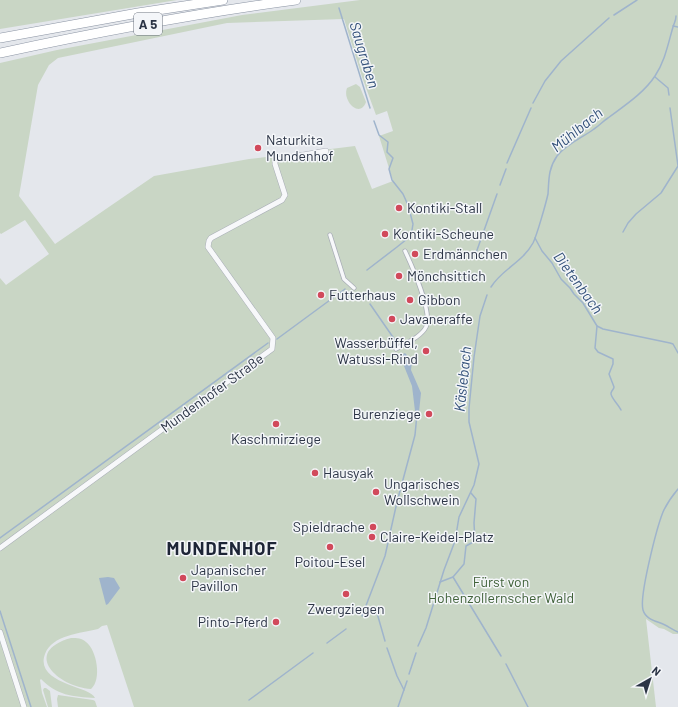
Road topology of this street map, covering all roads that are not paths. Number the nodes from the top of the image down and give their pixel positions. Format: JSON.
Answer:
{"nodes":[{"id":1,"x":223,"y":0,"type":"edge"},
{"id":2,"x":296,"y":0,"type":"edge"},
{"id":3,"x":0,"y":38,"type":"edge"},
{"id":4,"x":0,"y":53,"type":"edge"},
{"id":5,"x":326,"y":151,"type":"dead end"},
{"id":6,"x":330,"y":235,"type":"dead end"},
{"id":7,"x":405,"y":251,"type":"dead end"},
{"id":8,"x":354,"y":288,"type":"dead end"},
{"id":9,"x":396,"y":349,"type":"dead end"},
{"id":10,"x":0,"y":548,"type":"edge"},
{"id":11,"x":0,"y":632,"type":"edge"},
{"id":12,"x":24,"y":707,"type":"edge"}],
"edges":[{"from":1,"to":3,"type":"highway","number":"A 5"},
{"from":2,"to":4,"type":"highway","number":"A 5"},
{"from":5,"to":10,"type":"street","name":"Mundenhofer Straße"},
{"from":6,"to":8,"type":"street"},
{"from":7,"to":9,"type":"street"},
{"from":11,"to":12,"type":"street"}]}
